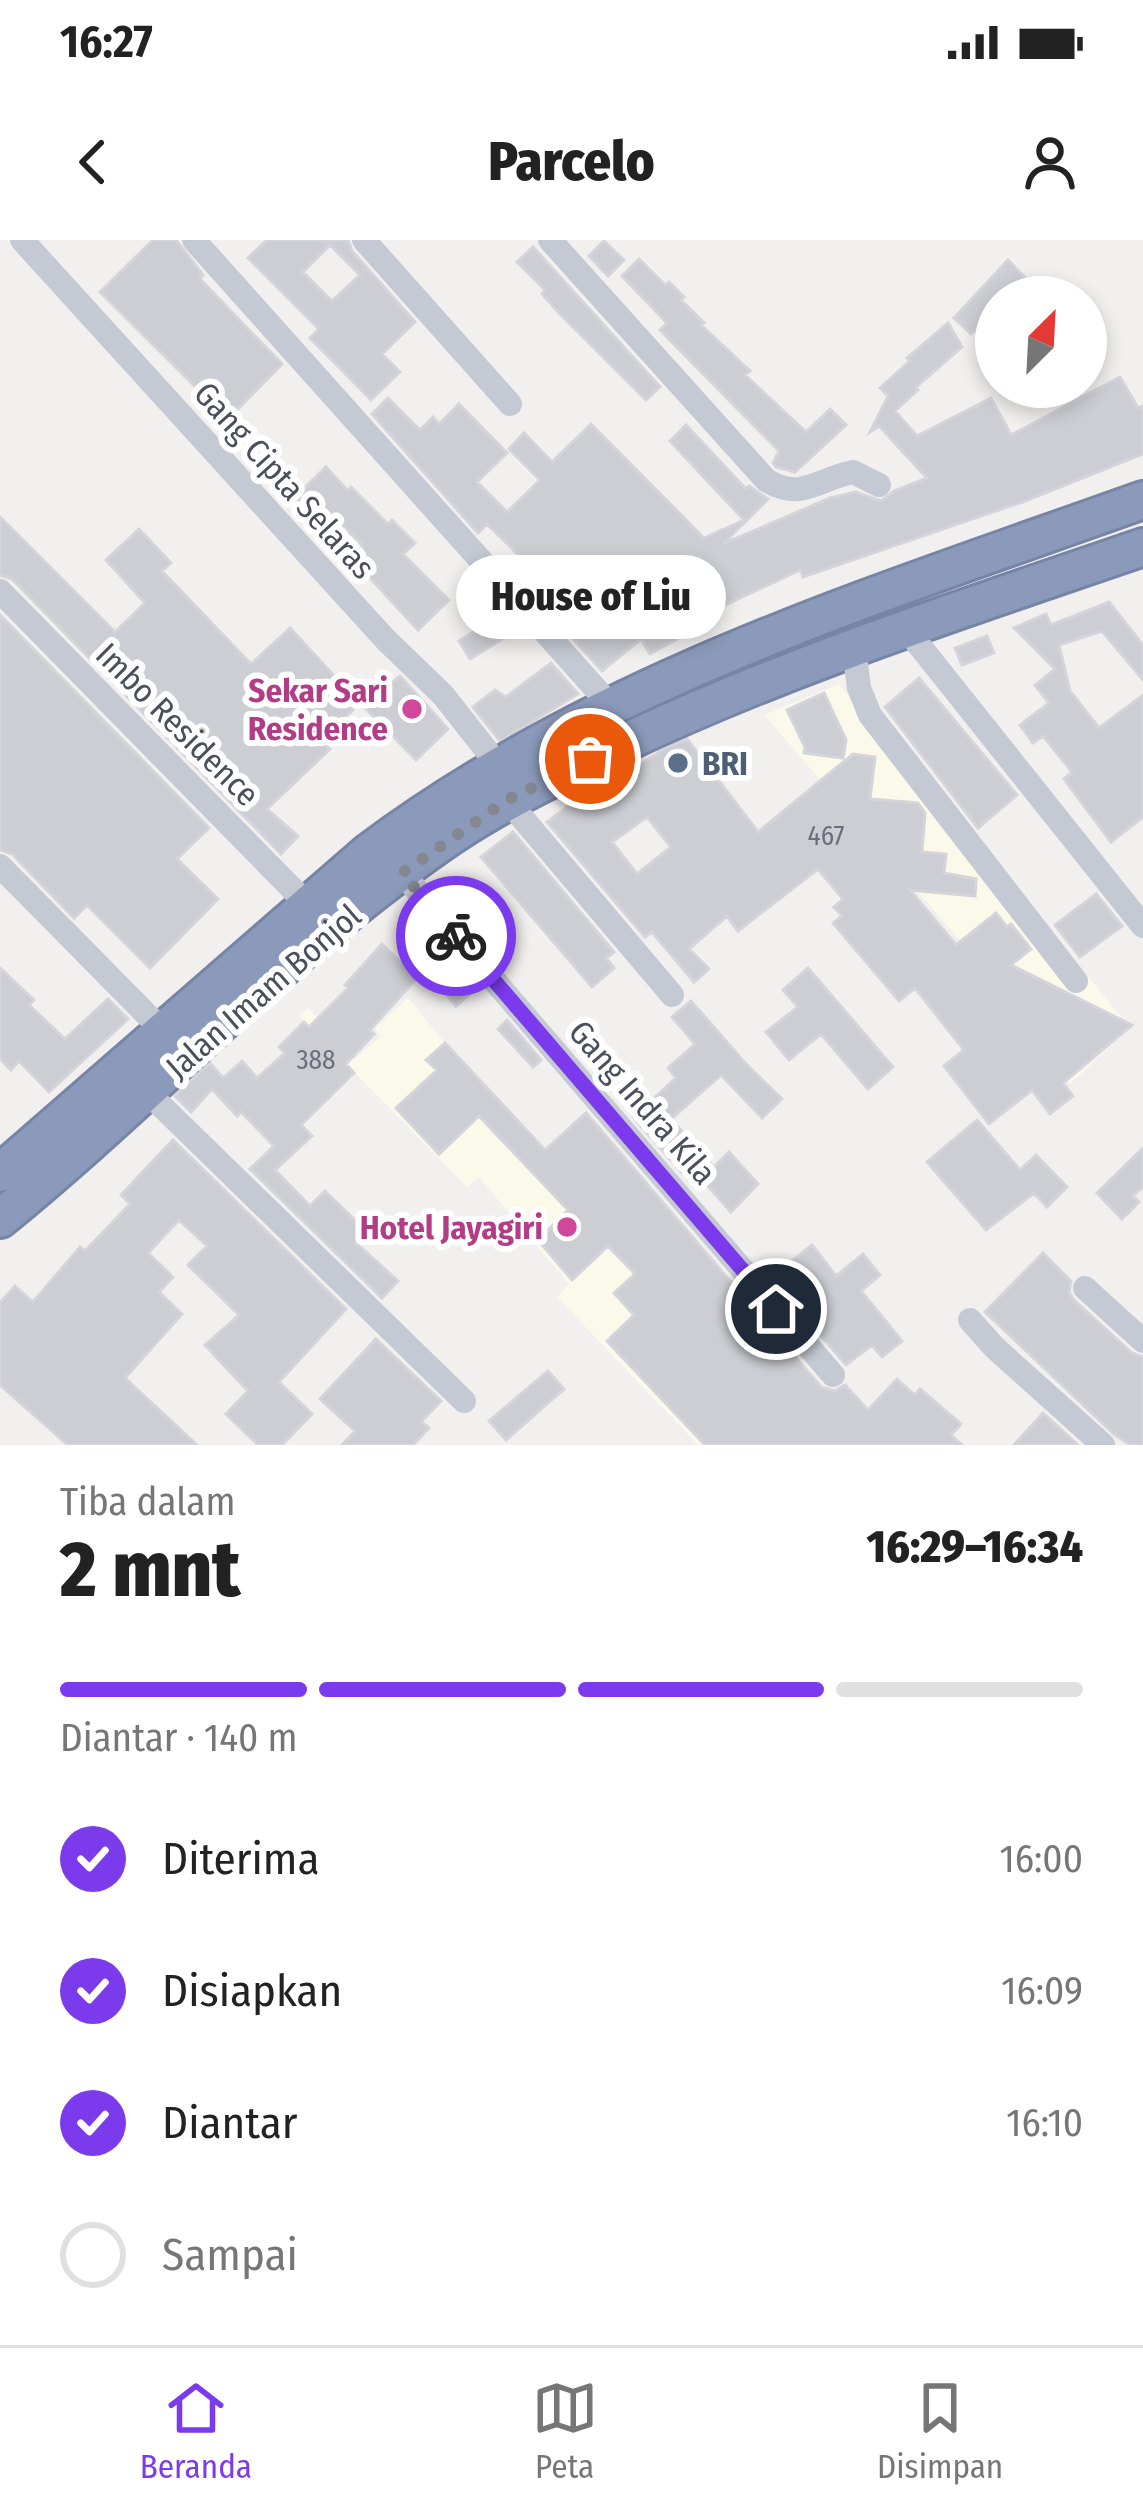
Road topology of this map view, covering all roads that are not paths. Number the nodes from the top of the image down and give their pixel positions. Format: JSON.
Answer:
{"nodes":[{"id":1,"x":22,"y":240,"type":"edge"},
{"id":2,"x":194,"y":240,"type":"edge"},
{"id":3,"x":364,"y":240,"type":"edge"},
{"id":4,"x":550,"y":240,"type":"edge"},
{"id":5,"x":510,"y":404,"type":"dead end"},
{"id":6,"x":879,"y":485,"type":"dead end"},
{"id":7,"x":1143,"y":500,"type":"edge"},
{"id":8,"x":1143,"y":547,"type":"edge"},
{"id":9,"x":0,"y":591,"type":"edge"},
{"id":10,"x":907,"y":630,"type":"junction"},
{"id":11,"x":854,"y":648,"type":"junction"},
{"id":12,"x":612,"y":706,"type":"junction"},
{"id":13,"x":502,"y":782,"type":"junction"},
{"id":14,"x":0,"y":866,"type":"edge"},
{"id":15,"x":402,"y":873,"type":"junction"},
{"id":16,"x":308,"y":905,"type":"junction"},
{"id":17,"x":1143,"y":926,"type":"edge"},
{"id":18,"x":1076,"y":981,"type":"dead end"},
{"id":19,"x":672,"y":995,"type":"dead end"},
{"id":20,"x":163,"y":1031,"type":"junction"},
{"id":21,"x":147,"y":1092,"type":"junction"},
{"id":22,"x":0,"y":1173,"type":"edge"},
{"id":23,"x":0,"y":1219,"type":"edge"},
{"id":24,"x":1085,"y":1288,"type":"dead end"},
{"id":25,"x":970,"y":1320,"type":"dead end"},
{"id":26,"x":1143,"y":1342,"type":"edge"},
{"id":27,"x":833,"y":1375,"type":"dead end"},
{"id":28,"x":464,"y":1401,"type":"dead end"},
{"id":29,"x":1103,"y":1445,"type":"edge"}],
"edges":[{"from":1,"to":13,"type":"street","name":"Gang Cipta Selaras"},
{"from":2,"to":12,"type":"street"},
{"from":3,"to":5,"type":"street"},
{"from":4,"to":6,"type":"street"},
{"from":7,"to":12,"type":"highway","name":"Jalan Imam Bonjol"},
{"from":8,"to":10,"type":"highway","name":"Jalan Imam Bonjol"},
{"from":9,"to":16,"type":"street","name":"Imbo Residence"},
{"from":10,"to":11,"type":"highway","name":"Jalan Imam Bonjol"},
{"from":10,"to":17,"type":"street"},
{"from":11,"to":13,"type":"highway","name":"Jalan Imam Bonjol"},
{"from":11,"to":18,"type":"street"},
{"from":12,"to":13,"type":"highway","name":"Jalan Imam Bonjol"},
{"from":13,"to":15,"type":"highway","name":"Jalan Imam Bonjol"},
{"from":13,"to":16,"type":"highway","name":"Jalan Imam Bonjol"},
{"from":13,"to":19,"type":"street","name":"Gang Cipta Selaras"},
{"from":14,"to":20,"type":"street"},
{"from":15,"to":21,"type":"highway","name":"Jalan Imam Bonjol"},
{"from":15,"to":27,"type":"street","name":"Gang Indra Kila"},
{"from":16,"to":20,"type":"highway","name":"Jalan Imam Bonjol"},
{"from":20,"to":22,"type":"highway","name":"Jalan Imam Bonjol"},
{"from":21,"to":23,"type":"highway","name":"Jalan Imam Bonjol"},
{"from":21,"to":28,"type":"street"},
{"from":24,"to":26,"type":"street"},
{"from":25,"to":29,"type":"street"}]}
